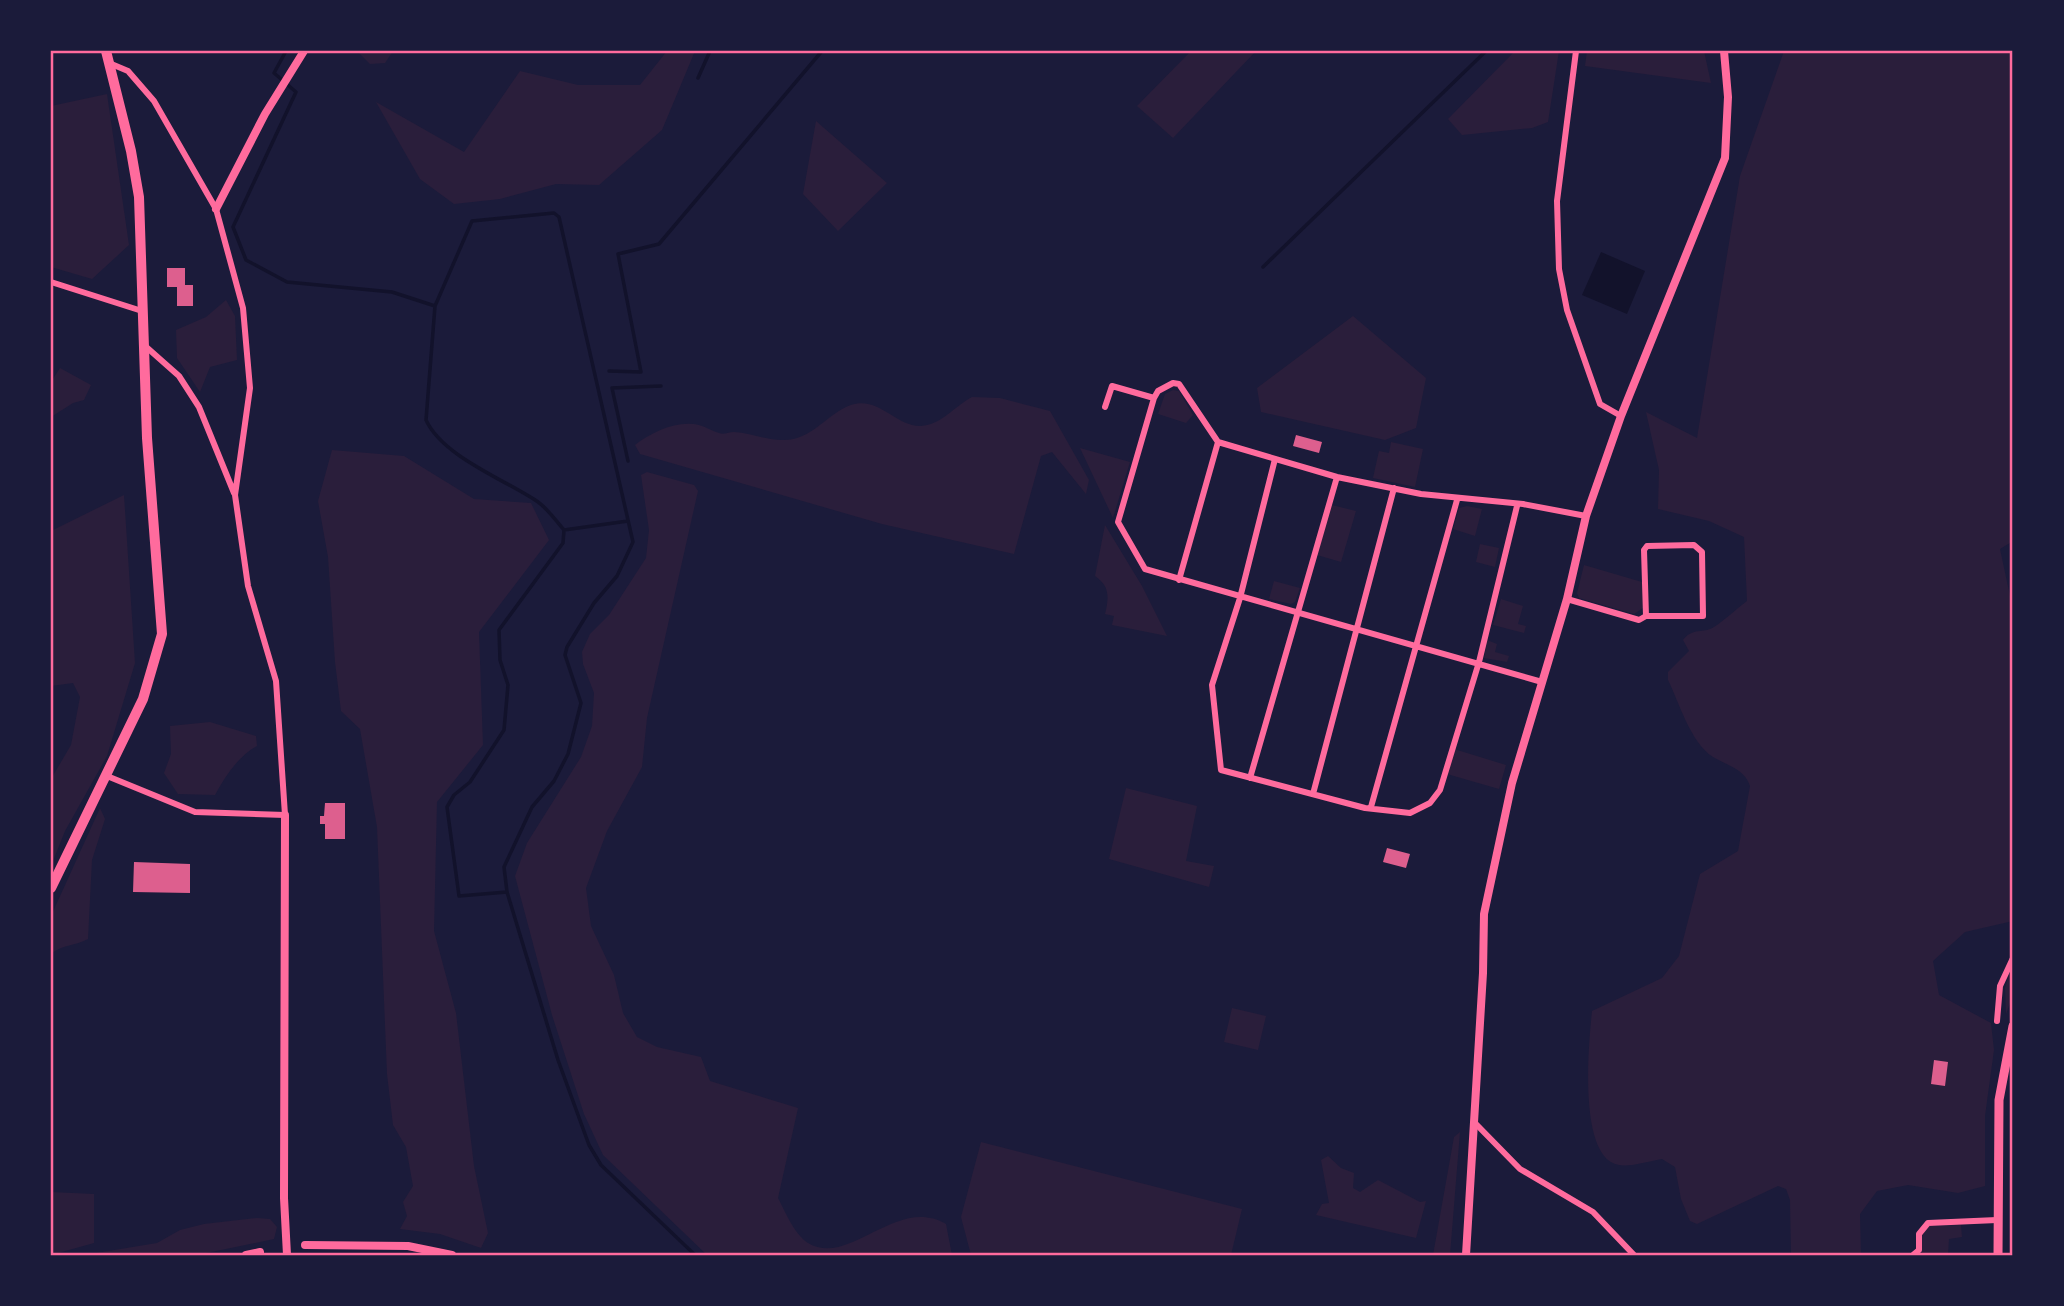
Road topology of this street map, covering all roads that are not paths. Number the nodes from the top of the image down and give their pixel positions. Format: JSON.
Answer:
{"nodes":[{"id":1,"x":106,"y":51,"type":"edge"},
{"id":2,"x":304,"y":51,"type":"edge"},
{"id":3,"x":1576,"y":51,"type":"edge"},
{"id":4,"x":1724,"y":51,"type":"edge"},
{"id":5,"x":109,"y":62,"type":"junction"},
{"id":6,"x":216,"y":209,"type":"junction"},
{"id":7,"x":51,"y":282,"type":"edge"},
{"id":8,"x":142,"y":312,"type":"junction"},
{"id":9,"x":144,"y":345,"type":"junction"},
{"id":10,"x":1154,"y":398,"type":"junction"},
{"id":11,"x":1105,"y":407,"type":"dead end"},
{"id":12,"x":1621,"y":416,"type":"junction"},
{"id":13,"x":1218,"y":442,"type":"junction"},
{"id":14,"x":1275,"y":459,"type":"junction"},
{"id":15,"x":1337,"y":477,"type":"junction"},
{"id":16,"x":1394,"y":488,"type":"junction"},
{"id":17,"x":235,"y":495,"type":"junction"},
{"id":18,"x":1457,"y":500,"type":"junction"},
{"id":19,"x":1517,"y":506,"type":"junction"},
{"id":20,"x":1586,"y":516,"type":"junction"},
{"id":21,"x":1179,"y":580,"type":"junction"},
{"id":22,"x":1240,"y":598,"type":"junction"},
{"id":23,"x":1567,"y":599,"type":"junction"},
{"id":24,"x":1297,"y":612,"type":"junction"},
{"id":25,"x":1646,"y":616,"type":"junction"},
{"id":26,"x":1357,"y":629,"type":"junction"},
{"id":27,"x":1417,"y":646,"type":"junction"},
{"id":28,"x":1479,"y":662,"type":"junction"},
{"id":29,"x":1542,"y":682,"type":"junction"},
{"id":30,"x":107,"y":776,"type":"junction"},
{"id":31,"x":1250,"y":778,"type":"junction"},
{"id":32,"x":1313,"y":794,"type":"junction"},
{"id":33,"x":1371,"y":807,"type":"junction"},
{"id":34,"x":285,"y":815,"type":"junction"},
{"id":35,"x":51,"y":888,"type":"edge"},
{"id":36,"x":2013,"y":958,"type":"edge"},
{"id":37,"x":1997,"y":1021,"type":"dead end"},
{"id":38,"x":2013,"y":1026,"type":"edge"},
{"id":39,"x":1474,"y":1122,"type":"junction"},
{"id":40,"x":1997,"y":1220,"type":"junction"},
{"id":41,"x":305,"y":1245,"type":"dead end"},
{"id":42,"x":260,"y":1252,"type":"dead end"},
{"id":43,"x":246,"y":1255,"type":"edge"},
{"id":44,"x":287,"y":1255,"type":"edge"},
{"id":45,"x":452,"y":1255,"type":"edge"},
{"id":46,"x":1466,"y":1255,"type":"edge"},
{"id":47,"x":1634,"y":1255,"type":"edge"},
{"id":48,"x":1913,"y":1255,"type":"edge"},
{"id":49,"x":1998,"y":1255,"type":"edge"}],
"edges":[{"from":1,"to":5,"type":"main road"},
{"from":2,"to":6,"type":"street"},
{"from":3,"to":12,"type":"street"},
{"from":4,"to":12,"type":"street"},
{"from":5,"to":6,"type":"street"},
{"from":5,"to":8,"type":"main road"},
{"from":6,"to":17,"type":"street"},
{"from":7,"to":8,"type":"street"},
{"from":8,"to":9,"type":"main road"},
{"from":9,"to":17,"type":"street"},
{"from":9,"to":30,"type":"main road"},
{"from":10,"to":11,"type":"street"},
{"from":10,"to":13,"type":"street"},
{"from":10,"to":21,"type":"street"},
{"from":12,"to":20,"type":"street"},
{"from":13,"to":14,"type":"street"},
{"from":13,"to":21,"type":"street"},
{"from":14,"to":15,"type":"street"},
{"from":14,"to":22,"type":"street"},
{"from":15,"to":16,"type":"street"},
{"from":15,"to":24,"type":"street"},
{"from":16,"to":18,"type":"street"},
{"from":16,"to":26,"type":"street"},
{"from":17,"to":34,"type":"street"},
{"from":18,"to":19,"type":"street"},
{"from":18,"to":27,"type":"street"},
{"from":19,"to":20,"type":"street"},
{"from":19,"to":28,"type":"street"},
{"from":20,"to":23,"type":"street"},
{"from":21,"to":22,"type":"street"},
{"from":22,"to":24,"type":"street"},
{"from":22,"to":31,"type":"street"},
{"from":23,"to":25,"type":"street"},
{"from":23,"to":29,"type":"street"},
{"from":24,"to":26,"type":"street"},
{"from":24,"to":31,"type":"street"},
{"from":25,"to":25,"type":"street"},
{"from":26,"to":27,"type":"street"},
{"from":26,"to":32,"type":"street"},
{"from":27,"to":28,"type":"street"},
{"from":27,"to":33,"type":"street"},
{"from":28,"to":29,"type":"street"},
{"from":28,"to":33,"type":"street"},
{"from":29,"to":39,"type":"street"},
{"from":30,"to":34,"type":"street"},
{"from":30,"to":35,"type":"main road"},
{"from":31,"to":32,"type":"street"},
{"from":32,"to":33,"type":"street"},
{"from":34,"to":44,"type":"street"},
{"from":36,"to":37,"type":"street"},
{"from":38,"to":40,"type":"main road"},
{"from":39,"to":46,"type":"street"},
{"from":39,"to":47,"type":"street"},
{"from":40,"to":48,"type":"street"},
{"from":40,"to":49,"type":"main road"},
{"from":41,"to":45,"type":"street"},
{"from":42,"to":43,"type":"street"}]}
